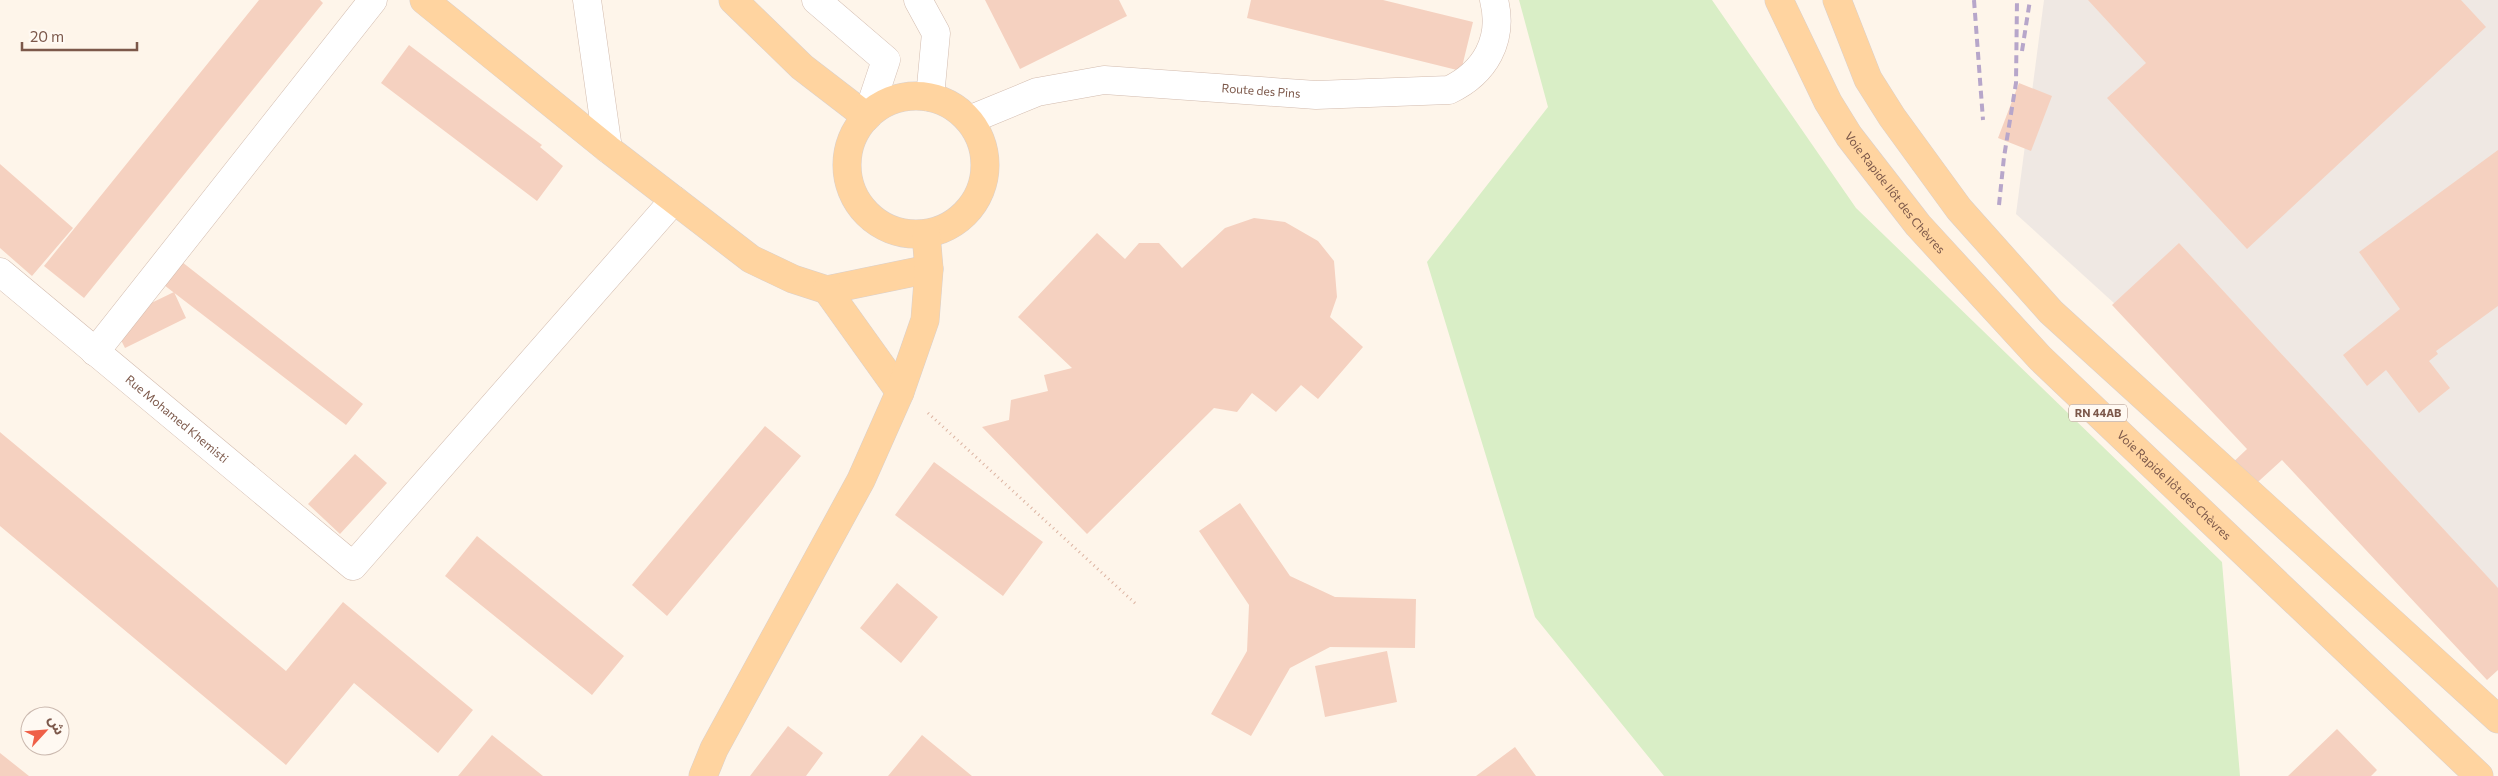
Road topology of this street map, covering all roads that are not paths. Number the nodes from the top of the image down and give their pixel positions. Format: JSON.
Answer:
{"nodes":[{"id":1,"x":373,"y":0,"type":"edge"},
{"id":2,"x":424,"y":0,"type":"edge"},
{"id":3,"x":587,"y":0,"type":"edge"},
{"id":4,"x":732,"y":0,"type":"edge"},
{"id":5,"x":816,"y":0,"type":"edge"},
{"id":6,"x":918,"y":0,"type":"edge"},
{"id":7,"x":1494,"y":0,"type":"edge"},
{"id":8,"x":1780,"y":0,"type":"edge"},
{"id":9,"x":1837,"y":0,"type":"edge"},
{"id":10,"x":930,"y":98,"type":"junction"},
{"id":11,"x":867,"y":117,"type":"junction"},
{"id":12,"x":969,"y":120,"type":"junction"},
{"id":13,"x":608,"y":149,"type":"junction"},
{"id":14,"x":674,"y":200,"type":"junction"},
{"id":15,"x":926,"y":234,"type":"junction"},
{"id":16,"x":929,"y":269,"type":"junction"},
{"id":17,"x":0,"y":272,"type":"edge"},
{"id":18,"x":827,"y":290,"type":"junction"},
{"id":19,"x":95,"y":352,"type":"junction"},
{"id":20,"x":900,"y":392,"type":"junction"},
{"id":21,"x":2498,"y":718,"type":"edge"},
{"id":22,"x":703,"y":776,"type":"edge"},
{"id":23,"x":2479,"y":776,"type":"edge"}],
"edges":[{"from":1,"to":19,"type":"street"},
{"from":2,"to":13,"type":"main road"},
{"from":3,"to":13,"type":"street"},
{"from":4,"to":11,"type":"main road"},
{"from":5,"to":11,"type":"street"},
{"from":6,"to":10,"type":"street"},
{"from":7,"to":12,"type":"street","name":"Route des Pins"},
{"from":8,"to":23,"type":"main road","name":"Voie Rapide Ilôt des Chèvres","number":"RN 44AB"},
{"from":9,"to":21,"type":"main road","number":"RN 44AB"},
{"from":10,"to":11,"type":"main road"},
{"from":10,"to":12,"type":"main road"},
{"from":11,"to":15,"type":"main road"},
{"from":12,"to":15,"type":"main road"},
{"from":13,"to":14,"type":"main road"},
{"from":14,"to":18,"type":"main road"},
{"from":14,"to":19,"type":"street","name":"Rue Mohamed Khemisti"},
{"from":15,"to":16,"type":"main road"},
{"from":16,"to":18,"type":"main road"},
{"from":16,"to":20,"type":"main road"},
{"from":17,"to":19,"type":"street","name":"Rue Mohamed Khemisti"},
{"from":18,"to":20,"type":"main road"},
{"from":20,"to":22,"type":"main road"}]}
